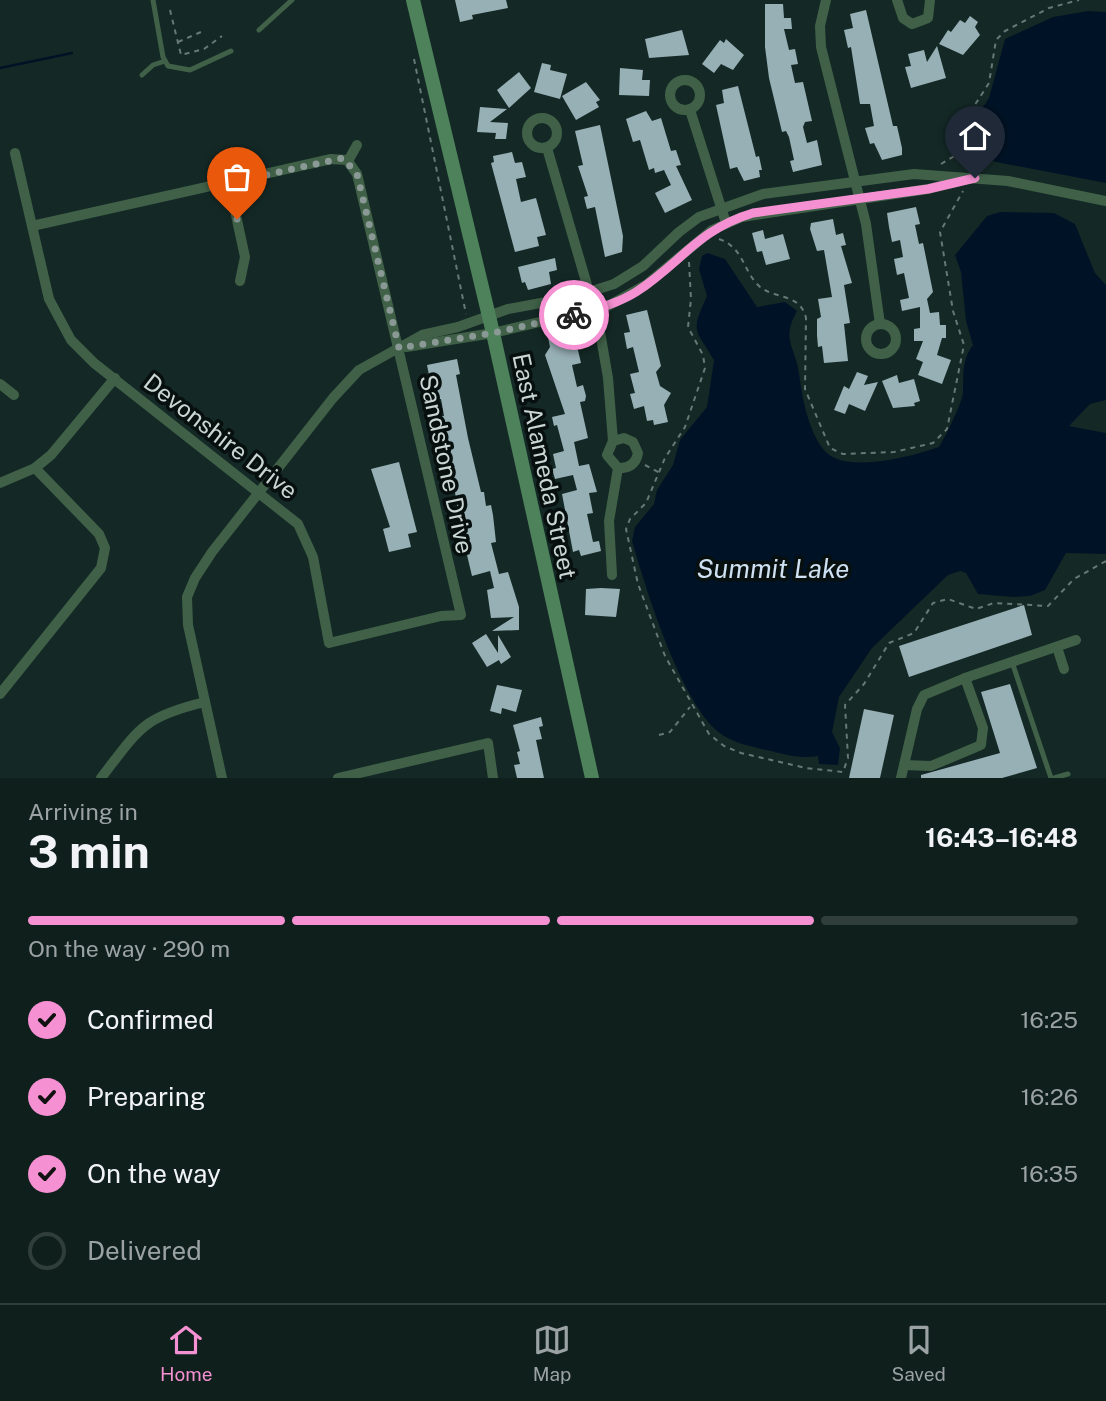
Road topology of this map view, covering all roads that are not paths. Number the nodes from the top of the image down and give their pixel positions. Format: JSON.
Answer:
{"nodes":[{"id":1,"x":153,"y":0,"type":"edge"},
{"id":2,"x":292,"y":0,"type":"edge"},
{"id":3,"x":413,"y":0,"type":"edge"},
{"id":4,"x":826,"y":0,"type":"edge"},
{"id":5,"x":897,"y":0,"type":"edge"},
{"id":6,"x":930,"y":0,"type":"edge"},
{"id":7,"x":259,"y":30,"type":"dead end"},
{"id":8,"x":231,"y":51,"type":"dead end"},
{"id":9,"x":165,"y":61,"type":"junction"},
{"id":10,"x":142,"y":75,"type":"dead end"},
{"id":11,"x":690,"y":110,"type":"dead end"},
{"id":12,"x":357,"y":145,"type":"dead end"},
{"id":13,"x":547,"y":148,"type":"dead end"},
{"id":14,"x":15,"y":153,"type":"dead end"},
{"id":15,"x":348,"y":161,"type":"junction"},
{"id":16,"x":855,"y":182,"type":"junction"},
{"id":17,"x":229,"y":183,"type":"junction"},
{"id":18,"x":967,"y":183,"type":"junction"},
{"id":19,"x":859,"y":198,"type":"junction"},
{"id":20,"x":1106,"y":201,"type":"edge"},
{"id":21,"x":720,"y":207,"type":"junction"},
{"id":22,"x":726,"y":223,"type":"junction"},
{"id":23,"x":32,"y":226,"type":"junction"},
{"id":24,"x":240,"y":281,"type":"dead end"},
{"id":25,"x":590,"y":292,"type":"junction"},
{"id":26,"x":595,"y":309,"type":"junction"},
{"id":27,"x":484,"y":318,"type":"junction"},
{"id":28,"x":880,"y":324,"type":"dead end"},
{"id":29,"x":487,"y":334,"type":"junction"},
{"id":30,"x":399,"y":348,"type":"junction"},
{"id":31,"x":115,"y":378,"type":"junction"},
{"id":32,"x":0,"y":384,"type":"edge"},
{"id":33,"x":14,"y":395,"type":"dead end"},
{"id":34,"x":613,"y":441,"type":"junction"},
{"id":35,"x":35,"y":468,"type":"junction"},
{"id":36,"x":618,"y":468,"type":"junction"},
{"id":37,"x":0,"y":484,"type":"edge"},
{"id":38,"x":260,"y":493,"type":"junction"},
{"id":39,"x":612,"y":575,"type":"dead end"},
{"id":40,"x":461,"y":615,"type":"joint"},
{"id":41,"x":1076,"y":640,"type":"dead end"},
{"id":42,"x":1057,"y":647,"type":"junction"},
{"id":43,"x":1012,"y":662,"type":"junction"},
{"id":44,"x":1064,"y":669,"type":"dead end"},
{"id":45,"x":965,"y":677,"type":"junction"},
{"id":46,"x":0,"y":694,"type":"edge"},
{"id":47,"x":205,"y":702,"type":"junction"},
{"id":48,"x":904,"y":765,"type":"junction"},
{"id":49,"x":1068,"y":774,"type":"dead end"},
{"id":50,"x":101,"y":778,"type":"edge"},
{"id":51,"x":222,"y":778,"type":"edge"},
{"id":52,"x":338,"y":778,"type":"edge"},
{"id":53,"x":492,"y":778,"type":"edge"},
{"id":54,"x":592,"y":778,"type":"edge"},
{"id":55,"x":901,"y":778,"type":"edge"},
{"id":56,"x":1052,"y":778,"type":"edge"}],
"edges":[{"from":1,"to":9,"type":"lane"},
{"from":2,"to":7,"type":"lane"},
{"from":3,"to":27,"type":"street","name":"East Alameda Street"},
{"from":4,"to":16,"type":"street"},
{"from":5,"to":6,"type":"street"},
{"from":8,"to":9,"type":"lane"},
{"from":9,"to":10,"type":"lane"},
{"from":11,"to":21,"type":"street"},
{"from":12,"to":15,"type":"street"},
{"from":13,"to":25,"type":"street"},
{"from":14,"to":23,"type":"street","name":"Devonshire Drive"},
{"from":15,"to":17,"type":"street"},
{"from":15,"to":30,"type":"street","name":"Sandstone Drive"},
{"from":16,"to":18,"type":"street"},
{"from":16,"to":19,"type":"street"},
{"from":16,"to":21,"type":"street"},
{"from":17,"to":23,"type":"street"},
{"from":17,"to":24,"type":"street"},
{"from":18,"to":19,"type":"street"},
{"from":18,"to":20,"type":"street"},
{"from":19,"to":22,"type":"street"},
{"from":19,"to":28,"type":"street"},
{"from":21,"to":22,"type":"street"},
{"from":21,"to":25,"type":"street"},
{"from":22,"to":26,"type":"street"},
{"from":23,"to":31,"type":"street","name":"Devonshire Drive"},
{"from":25,"to":26,"type":"street"},
{"from":25,"to":27,"type":"street"},
{"from":26,"to":29,"type":"street"},
{"from":26,"to":34,"type":"street"},
{"from":27,"to":29,"type":"street","name":"East Alameda Street"},
{"from":27,"to":30,"type":"street"},
{"from":29,"to":30,"type":"street"},
{"from":29,"to":54,"type":"street","name":"East Alameda Street"},
{"from":30,"to":38,"type":"street"},
{"from":30,"to":40,"type":"street","name":"Sandstone Drive"},
{"from":31,"to":35,"type":"street"},
{"from":31,"to":38,"type":"street","name":"Devonshire Drive"},
{"from":32,"to":33,"type":"street"},
{"from":34,"to":36,"type":"street"},
{"from":34,"to":36,"type":"street"},
{"from":35,"to":37,"type":"street"},
{"from":35,"to":46,"type":"street"},
{"from":36,"to":39,"type":"street"},
{"from":38,"to":40,"type":"street","name":"Devonshire Drive"},
{"from":38,"to":47,"type":"street"},
{"from":41,"to":42,"type":"street"},
{"from":42,"to":43,"type":"street"},
{"from":42,"to":44,"type":"street"},
{"from":43,"to":45,"type":"street"},
{"from":43,"to":56,"type":"lane"},
{"from":45,"to":48,"type":"street"},
{"from":45,"to":48,"type":"street"},
{"from":47,"to":50,"type":"street"},
{"from":47,"to":51,"type":"street"},
{"from":48,"to":55,"type":"street"},
{"from":49,"to":56,"type":"lane"},
{"from":52,"to":53,"type":"street"}]}
